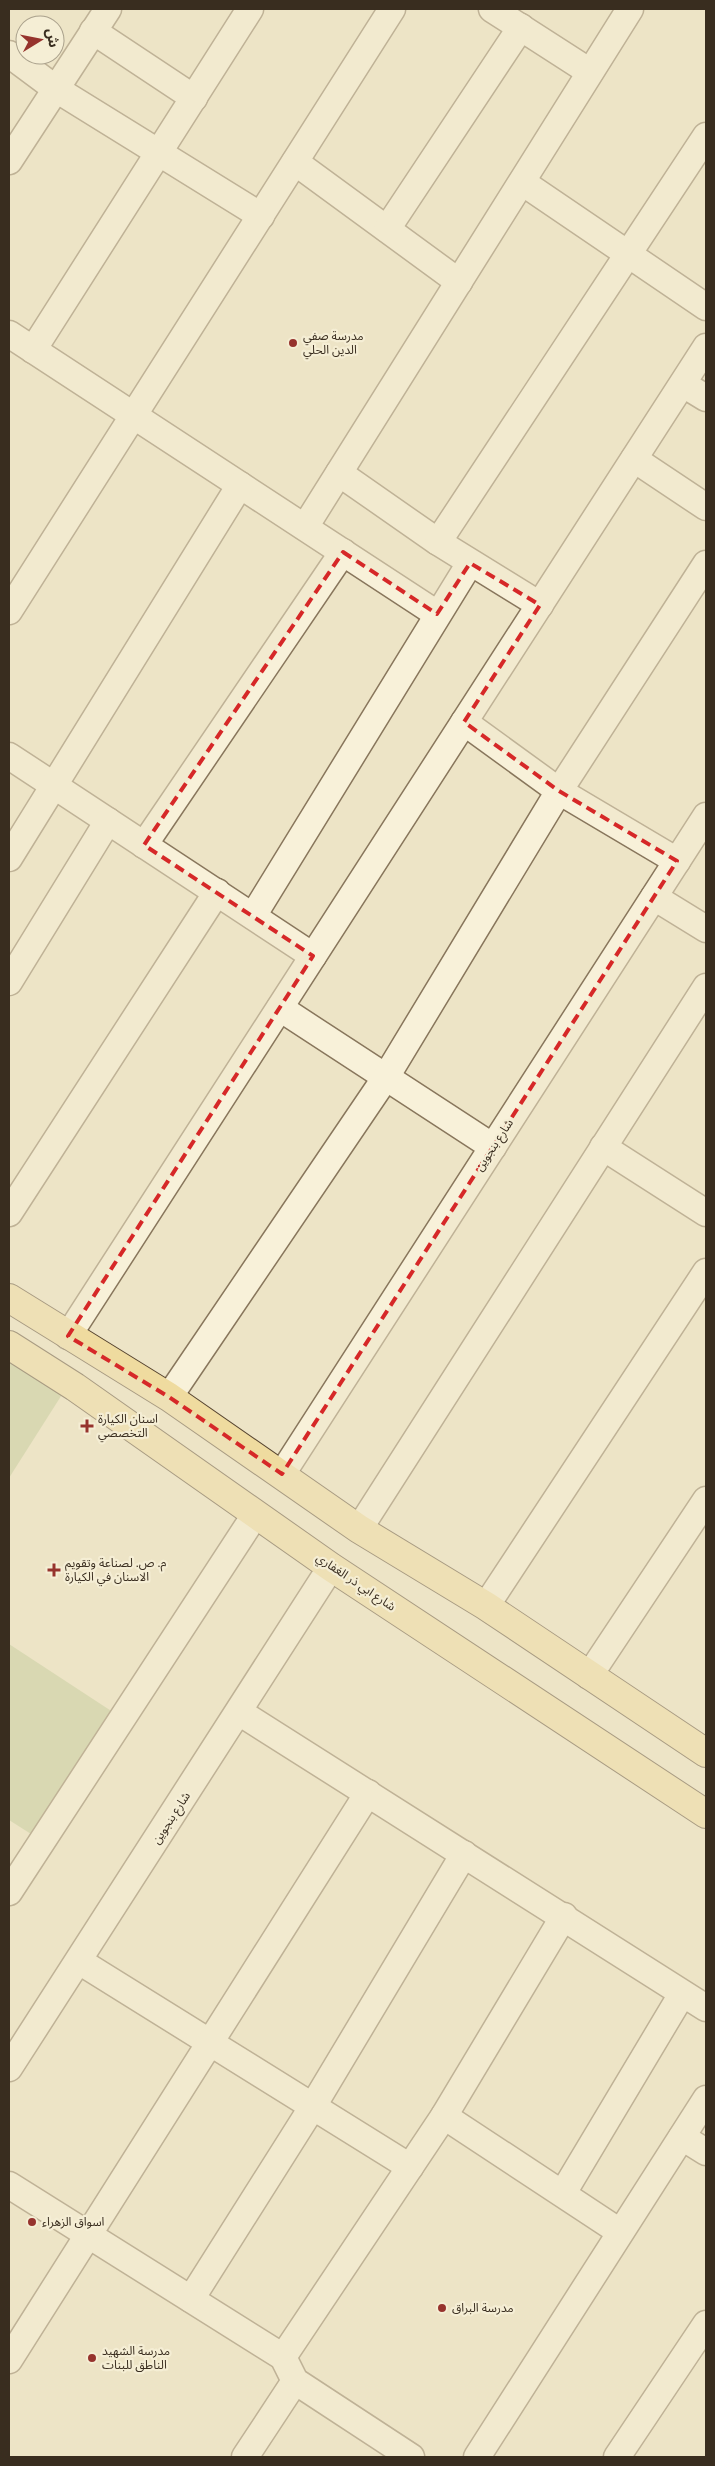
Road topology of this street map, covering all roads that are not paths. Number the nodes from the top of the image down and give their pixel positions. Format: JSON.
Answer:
{"nodes":[{"id":1,"x":108,"y":9,"type":"edge"},
{"id":2,"x":250,"y":9,"type":"edge"},
{"id":3,"x":392,"y":9,"type":"edge"},
{"id":4,"x":492,"y":9,"type":"edge"},
{"id":5,"x":630,"y":9,"type":"edge"},
{"id":6,"x":521,"y":27,"type":"junction"},
{"id":7,"x":94,"y":31,"type":"junction"},
{"id":8,"x":9,"y":54,"type":"edge"},
{"id":9,"x":590,"y":72,"type":"junction"},
{"id":10,"x":56,"y":89,"type":"junction"},
{"id":11,"x":194,"y":98,"type":"junction"},
{"id":12,"x":706,"y":136,"type":"edge"},
{"id":13,"x":159,"y":152,"type":"junction"},
{"id":14,"x":9,"y":162,"type":"edge"},
{"id":15,"x":296,"y":162,"type":"junction"},
{"id":16,"x":522,"y":182,"type":"junction"},
{"id":17,"x":261,"y":216,"type":"junction"},
{"id":18,"x":387,"y":229,"type":"junction"},
{"id":19,"x":627,"y":255,"type":"junction"},
{"id":20,"x":459,"y":282,"type":"junction"},
{"id":21,"x":706,"y":307,"type":"edge"},
{"id":22,"x":9,"y":334,"type":"edge"},
{"id":23,"x":706,"y":347,"type":"edge"},
{"id":24,"x":33,"y":350,"type":"junction"},
{"id":25,"x":682,"y":384,"type":"junction"},
{"id":26,"x":706,"y":398,"type":"edge"},
{"id":27,"x":134,"y":416,"type":"junction"},
{"id":28,"x":634,"y":459,"type":"junction"},
{"id":29,"x":339,"y":473,"type":"junction"},
{"id":30,"x":240,"y":485,"type":"junction"},
{"id":31,"x":706,"y":507,"type":"edge"},
{"id":32,"x":305,"y":527,"type":"junction"},
{"id":33,"x":438,"y":542,"type":"junction"},
{"id":34,"x":342,"y":552,"type":"junction"},
{"id":35,"x":470,"y":563,"type":"junction"},
{"id":36,"x":706,"y":564,"type":"edge"},
{"id":37,"x":540,"y":605,"type":"junction"},
{"id":38,"x":9,"y":611,"type":"edge"},
{"id":39,"x":437,"y":614,"type":"junction"},
{"id":40,"x":464,"y":722,"type":"junction"},
{"id":41,"x":9,"y":756,"type":"edge"},
{"id":42,"x":54,"y":785,"type":"junction"},
{"id":43,"x":559,"y":791,"type":"junction"},
{"id":44,"x":706,"y":816,"type":"edge"},
{"id":45,"x":108,"y":821,"type":"junction"},
{"id":46,"x":144,"y":845,"type":"junction"},
{"id":47,"x":9,"y":858,"type":"edge"},
{"id":48,"x":677,"y":861,"type":"junction"},
{"id":49,"x":217,"y":892,"type":"junction"},
{"id":50,"x":654,"y":897,"type":"junction"},
{"id":51,"x":253,"y":916,"type":"junction"},
{"id":52,"x":706,"y":929,"type":"edge"},
{"id":53,"x":313,"y":956,"type":"junction"},
{"id":54,"x":9,"y":982,"type":"edge"},
{"id":55,"x":706,"y":987,"type":"edge"},
{"id":56,"x":280,"y":1008,"type":"junction"},
{"id":57,"x":386,"y":1077,"type":"junction"},
{"id":58,"x":493,"y":1147,"type":"junction"},
{"id":59,"x":603,"y":1147,"type":"junction"},
{"id":60,"x":9,"y":1213,"type":"edge"},
{"id":61,"x":706,"y":1213,"type":"edge"},
{"id":62,"x":706,"y":1272,"type":"edge"},
{"id":63,"x":9,"y":1298,"type":"edge"},
{"id":64,"x":68,"y":1336,"type":"junction"},
{"id":65,"x":9,"y":1345,"type":"edge"},
{"id":66,"x":169,"y":1397,"type":"junction"},
{"id":67,"x":282,"y":1474,"type":"junction"},
{"id":68,"x":706,"y":1500,"type":"edge"},
{"id":69,"x":255,"y":1515,"type":"junction"},
{"id":70,"x":359,"y":1528,"type":"junction"},
{"id":71,"x":331,"y":1567,"type":"junction"},
{"id":72,"x":486,"y":1606,"type":"junction"},
{"id":73,"x":589,"y":1676,"type":"junction"},
{"id":74,"x":239,"y":1712,"type":"junction"},
{"id":75,"x":703,"y":1745,"type":"edge"},
{"id":76,"x":368,"y":1793,"type":"junction"},
{"id":77,"x":706,"y":1814,"type":"edge"},
{"id":78,"x":464,"y":1854,"type":"junction"},
{"id":79,"x":9,"y":1892,"type":"edge"},
{"id":80,"x":564,"y":1916,"type":"junction"},
{"id":81,"x":79,"y":1961,"type":"junction"},
{"id":82,"x":682,"y":1994,"type":"junction"},
{"id":83,"x":706,"y":2008,"type":"edge"},
{"id":84,"x":210,"y":2042,"type":"junction"},
{"id":85,"x":9,"y":2068,"type":"edge"},
{"id":86,"x":706,"y":2099,"type":"edge"},
{"id":87,"x":313,"y":2106,"type":"junction"},
{"id":88,"x":444,"y":2116,"type":"junction"},
{"id":89,"x":682,"y":2136,"type":"junction"},
{"id":90,"x":706,"y":2152,"type":"edge"},
{"id":91,"x":410,"y":2167,"type":"junction"},
{"id":92,"x":9,"y":2185,"type":"edge"},
{"id":93,"x":564,"y":2194,"type":"junction"},
{"id":94,"x":620,"y":2232,"type":"junction"},
{"id":95,"x":88,"y":2235,"type":"junction"},
{"id":96,"x":191,"y":2299,"type":"junction"},
{"id":97,"x":706,"y":2324,"type":"edge"},
{"id":98,"x":283,"y":2357,"type":"junction"},
{"id":99,"x":9,"y":2360,"type":"edge"},
{"id":100,"x":295,"y":2380,"type":"junction"},
{"id":101,"x":398,"y":2454,"type":"edge"},
{"id":102,"x":485,"y":2454,"type":"edge"},
{"id":103,"x":245,"y":2457,"type":"edge"},
{"id":104,"x":617,"y":2457,"type":"edge"}],
"edges":[{"from":1,"to":7,"type":"street"},
{"from":2,"to":11,"type":"street"},
{"from":3,"to":15,"type":"street"},
{"from":4,"to":6,"type":"street"},
{"from":5,"to":9,"type":"street"},
{"from":6,"to":9,"type":"street"},
{"from":6,"to":18,"type":"street"},
{"from":7,"to":10,"type":"street"},
{"from":7,"to":11,"type":"street"},
{"from":8,"to":10,"type":"street"},
{"from":9,"to":16,"type":"street"},
{"from":10,"to":13,"type":"street"},
{"from":10,"to":14,"type":"street"},
{"from":11,"to":13,"type":"street"},
{"from":12,"to":19,"type":"street"},
{"from":13,"to":17,"type":"street"},
{"from":13,"to":24,"type":"street"},
{"from":15,"to":17,"type":"street"},
{"from":15,"to":18,"type":"street"},
{"from":16,"to":19,"type":"street"},
{"from":16,"to":20,"type":"street"},
{"from":17,"to":27,"type":"street"},
{"from":18,"to":20,"type":"street"},
{"from":19,"to":21,"type":"street"},
{"from":19,"to":33,"type":"street"},
{"from":20,"to":29,"type":"street"},
{"from":22,"to":24,"type":"street"},
{"from":23,"to":25,"type":"street"},
{"from":24,"to":27,"type":"street"},
{"from":25,"to":26,"type":"street"},
{"from":25,"to":28,"type":"street"},
{"from":27,"to":30,"type":"street"},
{"from":27,"to":38,"type":"street"},
{"from":28,"to":31,"type":"street"},
{"from":28,"to":37,"type":"street"},
{"from":29,"to":32,"type":"street"},
{"from":29,"to":33,"type":"street"},
{"from":30,"to":32,"type":"street"},
{"from":30,"to":42,"type":"street"},
{"from":32,"to":34,"type":"street"},
{"from":33,"to":35,"type":"street"},
{"from":34,"to":39,"type":"street"},
{"from":34,"to":46,"type":"street"},
{"from":35,"to":37,"type":"street"},
{"from":35,"to":39,"type":"street"},
{"from":36,"to":43,"type":"street"},
{"from":37,"to":40,"type":"street"},
{"from":39,"to":51,"type":"street"},
{"from":40,"to":43,"type":"street"},
{"from":40,"to":53,"type":"street"},
{"from":41,"to":42,"type":"street"},
{"from":42,"to":45,"type":"street"},
{"from":42,"to":47,"type":"street"},
{"from":43,"to":48,"type":"street"},
{"from":43,"to":57,"type":"street"},
{"from":44,"to":48,"type":"street","name":"شارع بنجوين"},
{"from":45,"to":46,"type":"street"},
{"from":45,"to":54,"type":"street"},
{"from":46,"to":49,"type":"street"},
{"from":48,"to":50,"type":"street","name":"شارع بنجوين"},
{"from":49,"to":51,"type":"street"},
{"from":49,"to":60,"type":"street"},
{"from":50,"to":52,"type":"street"},
{"from":50,"to":58,"type":"street","name":"شارع بنجوين"},
{"from":51,"to":53,"type":"street"},
{"from":53,"to":56,"type":"street"},
{"from":55,"to":59,"type":"street"},
{"from":56,"to":57,"type":"street"},
{"from":56,"to":64,"type":"street"},
{"from":57,"to":58,"type":"street"},
{"from":57,"to":66,"type":"street"},
{"from":58,"to":67,"type":"street","name":"شارع بنجوين"},
{"from":59,"to":61,"type":"street"},
{"from":59,"to":70,"type":"street"},
{"from":62,"to":72,"type":"street"},
{"from":63,"to":64,"type":"main road"},
{"from":64,"to":66,"type":"main road"},
{"from":65,"to":69,"type":"main road","name":"شارع ابي ذر الغفاري"},
{"from":66,"to":67,"type":"main road"},
{"from":67,"to":70,"type":"main road"},
{"from":68,"to":73,"type":"street"},
{"from":69,"to":71,"type":"main road","name":"شارع ابي ذر الغفاري"},
{"from":69,"to":79,"type":"street"},
{"from":70,"to":72,"type":"main road"},
{"from":71,"to":74,"type":"street","name":"شارع بنجوين"},
{"from":71,"to":77,"type":"main road","name":"شارع ابي ذر الغفاري"},
{"from":72,"to":73,"type":"main road"},
{"from":73,"to":75,"type":"main road"},
{"from":74,"to":76,"type":"street"},
{"from":74,"to":81,"type":"street","name":"شارع بنجوين"},
{"from":76,"to":78,"type":"street"},
{"from":76,"to":84,"type":"street"},
{"from":78,"to":80,"type":"street"},
{"from":78,"to":87,"type":"street"},
{"from":80,"to":82,"type":"street"},
{"from":80,"to":88,"type":"street"},
{"from":81,"to":84,"type":"street"},
{"from":81,"to":85,"type":"street","name":"شارع بنجوين"},
{"from":82,"to":83,"type":"street"},
{"from":82,"to":93,"type":"street"},
{"from":84,"to":87,"type":"street"},
{"from":84,"to":95,"type":"street"},
{"from":86,"to":89,"type":"street"},
{"from":87,"to":91,"type":"street"},
{"from":87,"to":96,"type":"street"},
{"from":88,"to":91,"type":"street"},
{"from":88,"to":93,"type":"street"},
{"from":89,"to":90,"type":"street"},
{"from":89,"to":94,"type":"street"},
{"from":91,"to":98,"type":"street"},
{"from":92,"to":95,"type":"street"},
{"from":93,"to":94,"type":"street"},
{"from":94,"to":102,"type":"street"},
{"from":95,"to":96,"type":"street"},
{"from":95,"to":99,"type":"street"},
{"from":96,"to":98,"type":"street"},
{"from":97,"to":104,"type":"street"},
{"from":98,"to":100,"type":"street"},
{"from":100,"to":101,"type":"street"},
{"from":100,"to":103,"type":"street"}]}
